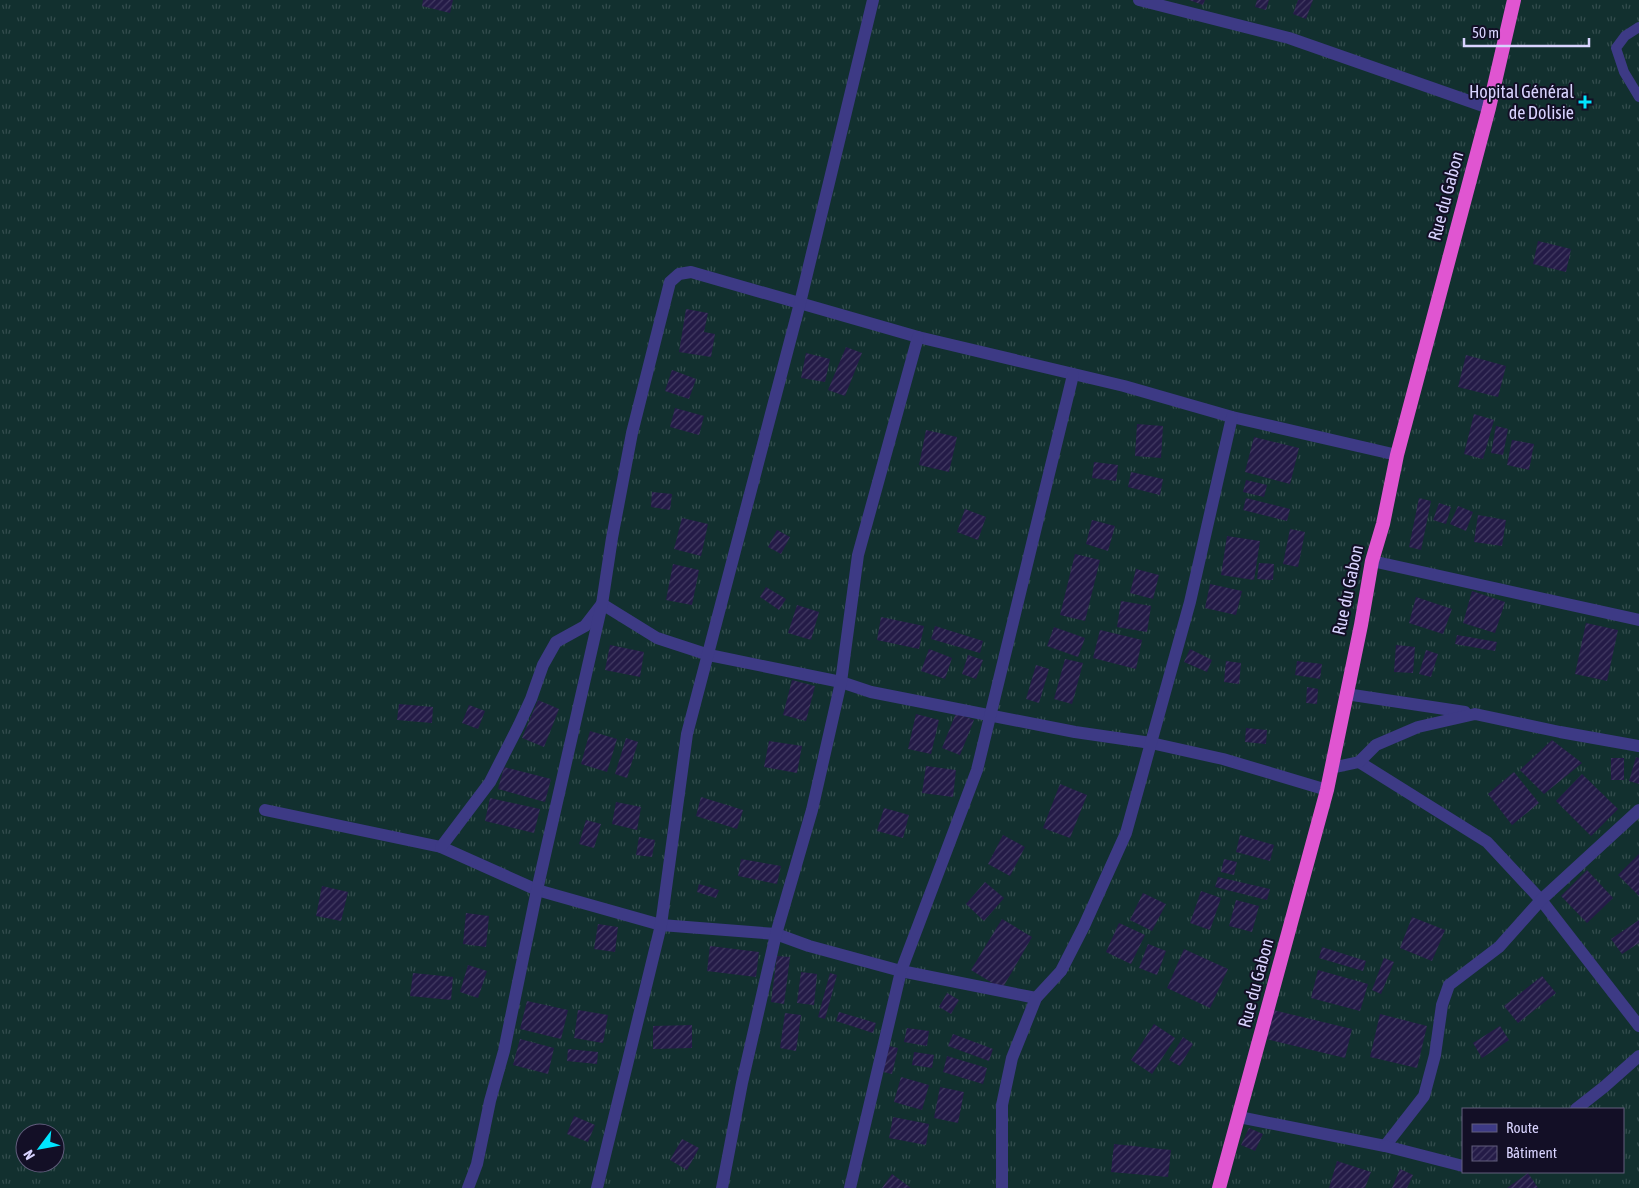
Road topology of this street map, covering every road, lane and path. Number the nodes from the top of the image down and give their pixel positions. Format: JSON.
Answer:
{"nodes":[{"id":1,"x":873,"y":0,"type":"edge"},
{"id":2,"x":1139,"y":0,"type":"edge"},
{"id":3,"x":1514,"y":0,"type":"edge"},
{"id":4,"x":1155,"y":2,"type":"edge"},
{"id":5,"x":1639,"y":28,"type":"edge"},
{"id":6,"x":1639,"y":97,"type":"edge"},
{"id":7,"x":1489,"y":108,"type":"junction"},
{"id":8,"x":800,"y":303,"type":"junction"},
{"id":9,"x":918,"y":337,"type":"junction"},
{"id":10,"x":1073,"y":376,"type":"junction"},
{"id":11,"x":1232,"y":417,"type":"junction"},
{"id":12,"x":1397,"y":455,"type":"junction"},
{"id":13,"x":1372,"y":561,"type":"junction"},
{"id":14,"x":602,"y":604,"type":"junction"},
{"id":15,"x":1639,"y":620,"type":"edge"},
{"id":16,"x":709,"y":655,"type":"junction"},
{"id":17,"x":841,"y":682,"type":"junction"},
{"id":18,"x":1346,"y":694,"type":"junction"},
{"id":19,"x":1475,"y":714,"type":"junction"},
{"id":20,"x":990,"y":715,"type":"junction"},
{"id":21,"x":1151,"y":743,"type":"junction"},
{"id":22,"x":1639,"y":746,"type":"edge"},
{"id":23,"x":1359,"y":762,"type":"junction"},
{"id":24,"x":1331,"y":768,"type":"junction"},
{"id":25,"x":1327,"y":790,"type":"junction"},
{"id":26,"x":265,"y":810,"type":"dead end"},
{"id":27,"x":1639,"y":810,"type":"edge"},
{"id":28,"x":441,"y":847,"type":"junction"},
{"id":29,"x":537,"y":890,"type":"junction"},
{"id":30,"x":1541,"y":900,"type":"junction"},
{"id":31,"x":661,"y":925,"type":"junction"},
{"id":32,"x":776,"y":934,"type":"junction"},
{"id":33,"x":901,"y":971,"type":"junction"},
{"id":34,"x":1036,"y":998,"type":"junction"},
{"id":35,"x":1639,"y":1026,"type":"edge"},
{"id":36,"x":1639,"y":1056,"type":"edge"},
{"id":37,"x":1577,"y":1108,"type":"edge"},
{"id":38,"x":1240,"y":1117,"type":"junction"},
{"id":39,"x":1385,"y":1146,"type":"junction"},
{"id":40,"x":1462,"y":1166,"type":"edge"},
{"id":41,"x":468,"y":1188,"type":"edge"},
{"id":42,"x":597,"y":1188,"type":"edge"},
{"id":43,"x":722,"y":1188,"type":"edge"},
{"id":44,"x":850,"y":1188,"type":"edge"},
{"id":45,"x":1002,"y":1188,"type":"edge"},
{"id":46,"x":1219,"y":1188,"type":"edge"}],
"edges":[{"from":1,"to":8,"type":"street"},
{"from":2,"to":4,"type":"street"},
{"from":3,"to":7,"type":"highway","name":"Rue du Gabon"},
{"from":4,"to":7,"type":"street"},
{"from":5,"to":6,"type":"lane"},
{"from":7,"to":12,"type":"highway","name":"Rue du Gabon"},
{"from":8,"to":9,"type":"street"},
{"from":8,"to":14,"type":"street"},
{"from":8,"to":16,"type":"street"},
{"from":9,"to":10,"type":"street"},
{"from":9,"to":17,"type":"street"},
{"from":10,"to":11,"type":"street"},
{"from":10,"to":20,"type":"street"},
{"from":11,"to":12,"type":"street"},
{"from":11,"to":21,"type":"street"},
{"from":12,"to":13,"type":"highway","name":"Rue du Gabon"},
{"from":13,"to":15,"type":"street"},
{"from":13,"to":18,"type":"highway","name":"Rue du Gabon"},
{"from":14,"to":16,"type":"street"},
{"from":14,"to":28,"type":"street"},
{"from":14,"to":29,"type":"street"},
{"from":16,"to":17,"type":"street"},
{"from":16,"to":31,"type":"street"},
{"from":17,"to":20,"type":"street"},
{"from":17,"to":32,"type":"street"},
{"from":18,"to":19,"type":"street"},
{"from":18,"to":24,"type":"highway","name":"Rue du Gabon"},
{"from":19,"to":22,"type":"street"},
{"from":19,"to":23,"type":"street"},
{"from":20,"to":21,"type":"street"},
{"from":20,"to":33,"type":"street"},
{"from":21,"to":25,"type":"street"},
{"from":21,"to":34,"type":"street"},
{"from":23,"to":24,"type":"street"},
{"from":23,"to":30,"type":"street"},
{"from":24,"to":25,"type":"highway","name":"Rue du Gabon"},
{"from":25,"to":38,"type":"highway","name":"Rue du Gabon"},
{"from":26,"to":28,"type":"street"},
{"from":27,"to":30,"type":"street"},
{"from":28,"to":29,"type":"street"},
{"from":29,"to":31,"type":"street"},
{"from":29,"to":41,"type":"street"},
{"from":30,"to":35,"type":"street"},
{"from":30,"to":39,"type":"street"},
{"from":31,"to":32,"type":"street"},
{"from":31,"to":42,"type":"street"},
{"from":32,"to":33,"type":"street"},
{"from":32,"to":43,"type":"street"},
{"from":33,"to":34,"type":"street"},
{"from":33,"to":44,"type":"street"},
{"from":34,"to":45,"type":"street"},
{"from":36,"to":37,"type":"street"},
{"from":38,"to":39,"type":"street"},
{"from":38,"to":46,"type":"highway","name":"Rue du Gabon"},
{"from":39,"to":40,"type":"street"}]}
